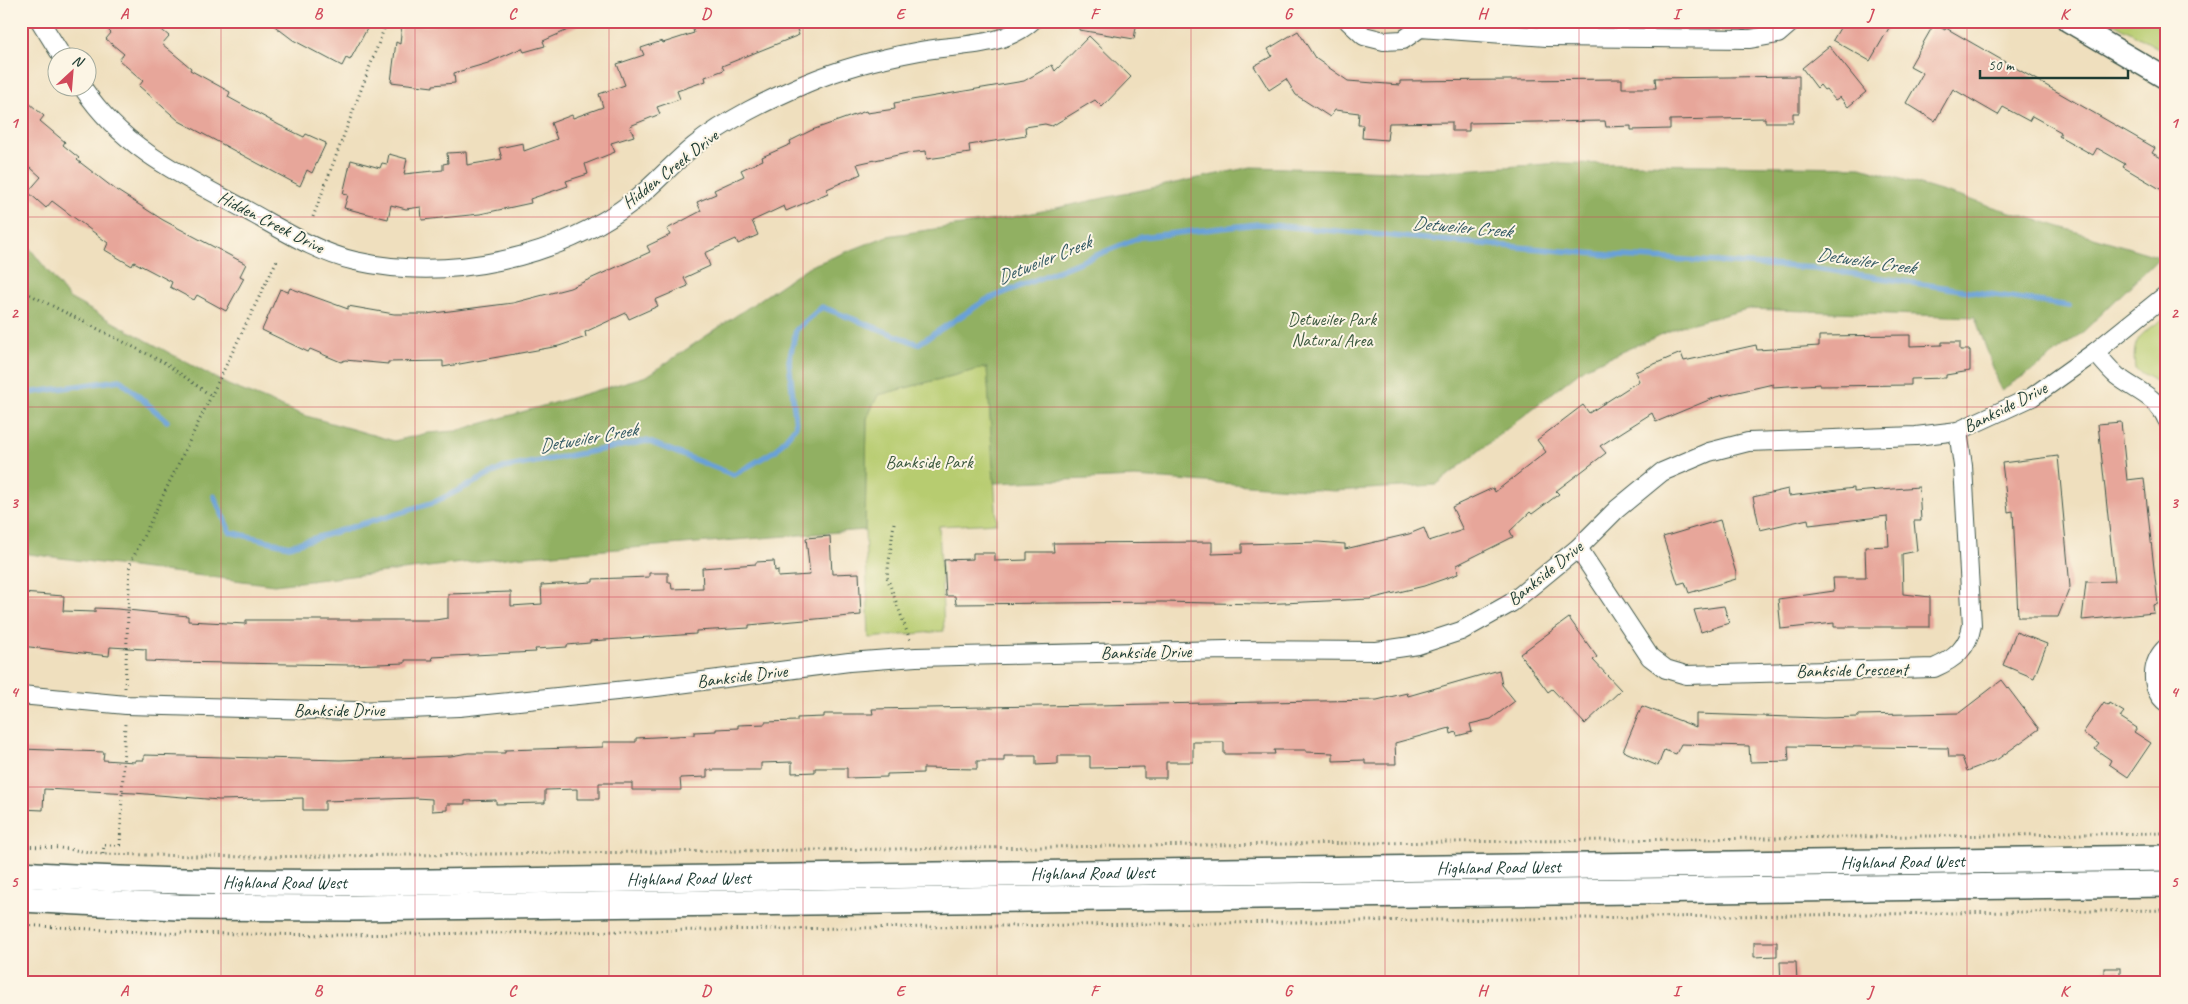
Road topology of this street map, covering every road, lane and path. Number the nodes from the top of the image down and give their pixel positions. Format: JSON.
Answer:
{"nodes":[{"id":1,"x":40,"y":21,"type":"edge"},
{"id":2,"x":387,"y":21,"type":"edge"},
{"id":3,"x":1032,"y":21,"type":"edge"},
{"id":4,"x":1348,"y":21,"type":"edge"},
{"id":5,"x":1793,"y":21,"type":"edge"},
{"id":6,"x":2068,"y":21,"type":"edge"},
{"id":7,"x":1420,"y":25,"type":"edge"},
{"id":8,"x":57,"y":48,"type":"edge"},
{"id":9,"x":2167,"y":79,"type":"edge"},
{"id":10,"x":89,"y":98,"type":"edge"},
{"id":11,"x":314,"y":217,"type":"dead end"},
{"id":12,"x":278,"y":258,"type":"dead end"},
{"id":13,"x":21,"y":290,"type":"edge"},
{"id":14,"x":2167,"y":294,"type":"edge"},
{"id":15,"x":2095,"y":352,"type":"junction"},
{"id":16,"x":210,"y":394,"type":"junction"},
{"id":17,"x":2167,"y":420,"type":"edge"},
{"id":18,"x":1958,"y":431,"type":"junction"},
{"id":19,"x":894,"y":523,"type":"dead end"},
{"id":20,"x":1578,"y":548,"type":"junction"},
{"id":21,"x":2167,"y":647,"type":"edge"},
{"id":22,"x":916,"y":657,"type":"junction"},
{"id":23,"x":126,"y":693,"type":"dead end"},
{"id":24,"x":21,"y":695,"type":"edge"},
{"id":25,"x":2167,"y":703,"type":"edge"},
{"id":26,"x":125,"y":720,"type":"dead end"},
{"id":27,"x":2167,"y":832,"type":"edge"},
{"id":28,"x":21,"y":846,"type":"edge"},
{"id":29,"x":103,"y":854,"type":"junction"},
{"id":30,"x":2167,"y":858,"type":"edge"},
{"id":31,"x":21,"y":874,"type":"edge"},
{"id":32,"x":2167,"y":884,"type":"edge"},
{"id":33,"x":21,"y":898,"type":"edge"},
{"id":34,"x":2167,"y":910,"type":"edge"},
{"id":35,"x":21,"y":925,"type":"edge"}],
"edges":[{"from":1,"to":8,"type":"street"},
{"from":2,"to":11,"type":"path"},
{"from":3,"to":10,"type":"street","name":"Hidden Creek Drive"},
{"from":4,"to":7,"type":"street"},
{"from":5,"to":7,"type":"street"},
{"from":6,"to":9,"type":"street"},
{"from":12,"to":16,"type":"path"},
{"from":13,"to":16,"type":"path"},
{"from":14,"to":15,"type":"street","name":"Bankside Drive"},
{"from":15,"to":17,"type":"street"},
{"from":15,"to":18,"type":"street","name":"Bankside Drive"},
{"from":16,"to":23,"type":"path"},
{"from":18,"to":20,"type":"street","name":"Bankside Drive"},
{"from":18,"to":20,"type":"street","name":"Bankside Crescent"},
{"from":19,"to":22,"type":"path"},
{"from":20,"to":22,"type":"street","name":"Bankside Drive"},
{"from":21,"to":25,"type":"street"},
{"from":22,"to":24,"type":"street","name":"Bankside Drive"},
{"from":26,"to":29,"type":"path"},
{"from":27,"to":29,"type":"path"},
{"from":28,"to":29,"type":"path"},
{"from":30,"to":31,"type":"main road","name":"Highland Road West"},
{"from":32,"to":33,"type":"main road","name":"Highland Road West"},
{"from":34,"to":35,"type":"path"}]}
